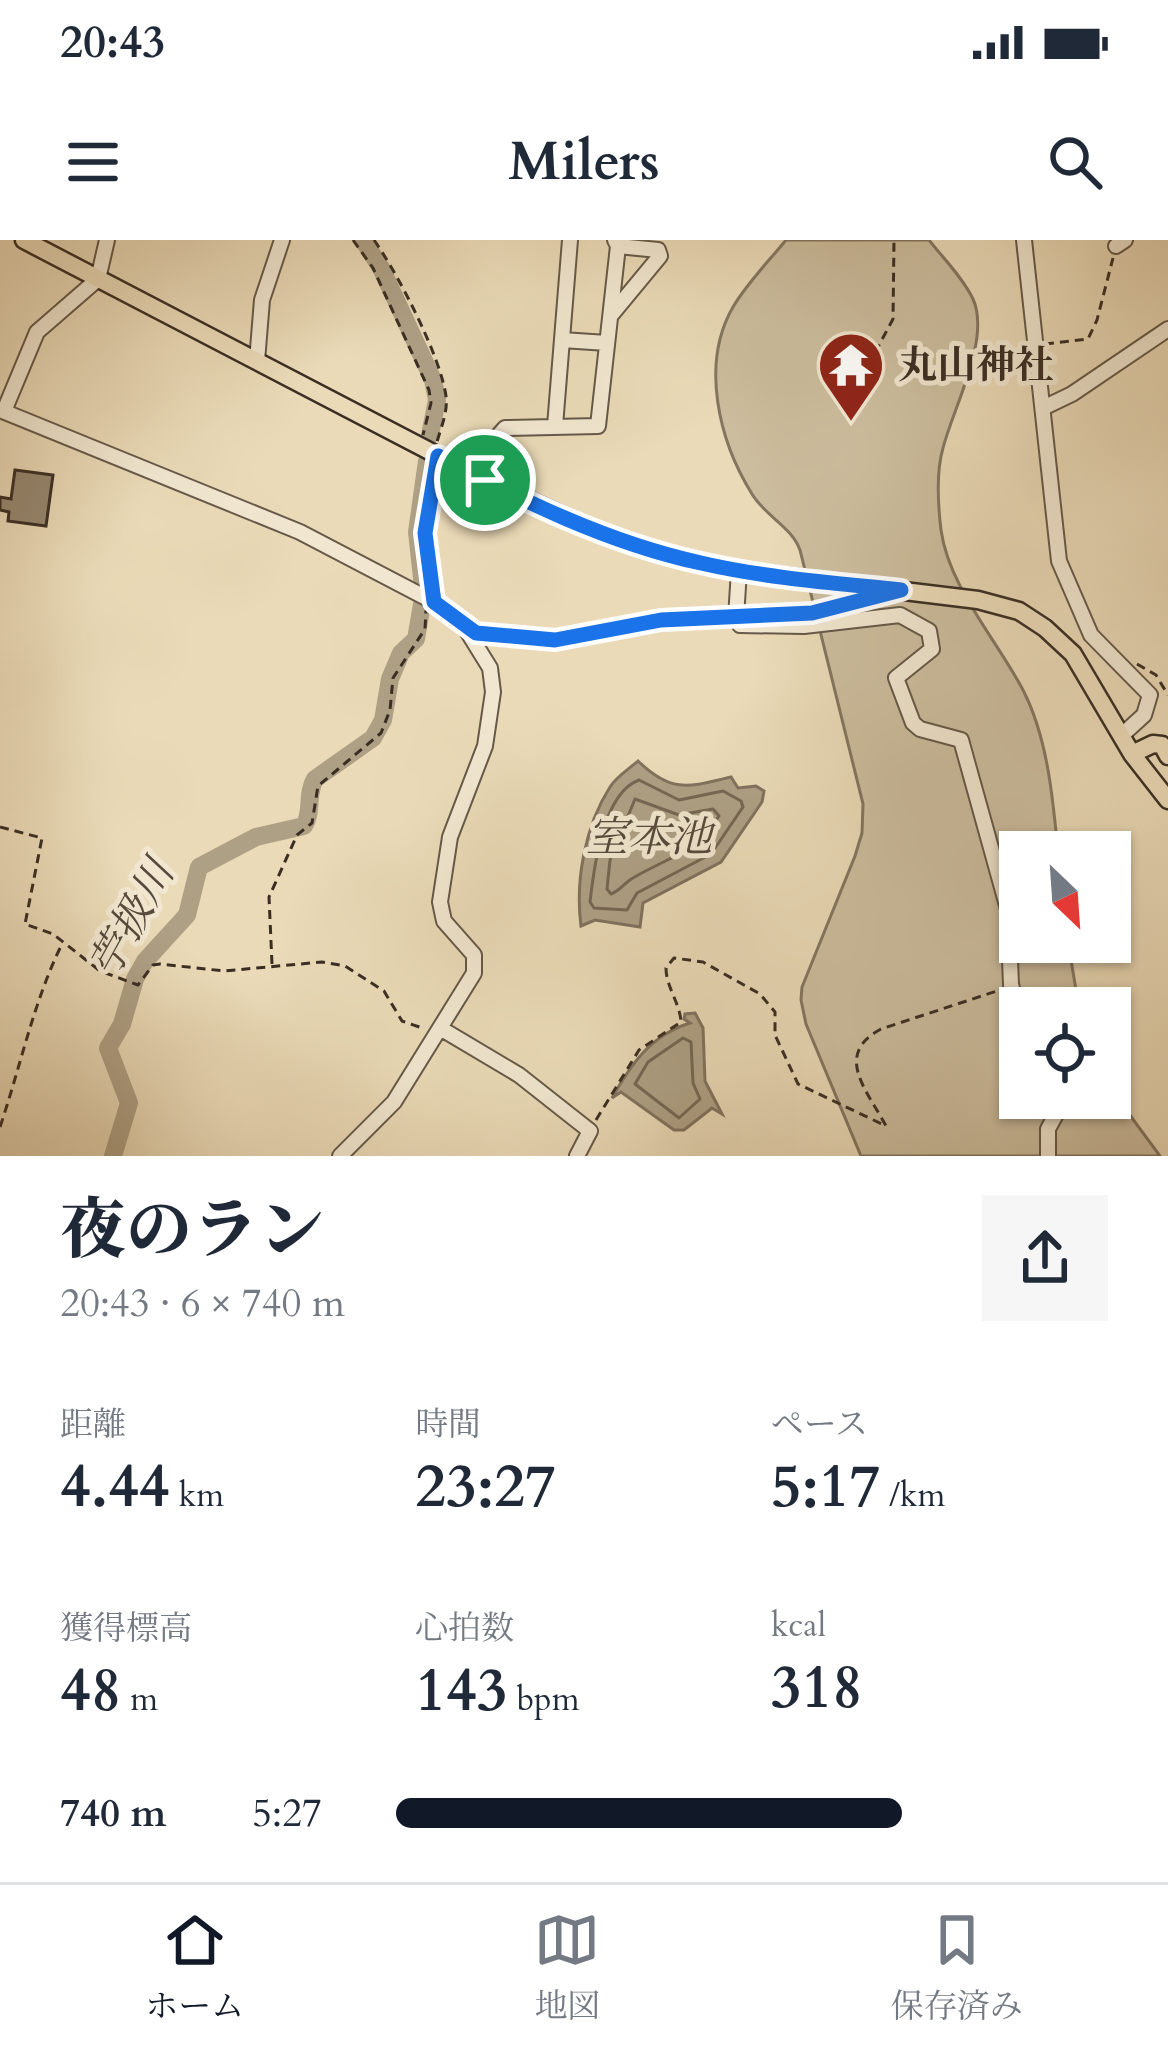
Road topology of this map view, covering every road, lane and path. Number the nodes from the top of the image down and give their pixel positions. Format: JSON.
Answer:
{"nodes":[{"id":1,"x":24,"y":240,"type":"edge"},
{"id":2,"x":107,"y":240,"type":"edge"},
{"id":3,"x":282,"y":240,"type":"edge"},
{"id":4,"x":353,"y":240,"type":"edge"},
{"id":5,"x":374,"y":240,"type":"edge"},
{"id":6,"x":570,"y":240,"type":"edge"},
{"id":7,"x":893,"y":240,"type":"edge"},
{"id":8,"x":1024,"y":240,"type":"edge"},
{"id":9,"x":1119,"y":242,"type":"edge"},
{"id":10,"x":616,"y":243,"type":"edge"},
{"id":11,"x":98,"y":279,"type":"junction"},
{"id":12,"x":610,"y":316,"type":"junction"},
{"id":13,"x":1168,"y":329,"type":"edge"},
{"id":14,"x":562,"y":340,"type":"junction"},
{"id":15,"x":607,"y":343,"type":"junction"},
{"id":16,"x":1037,"y":345,"type":"junction"},
{"id":17,"x":257,"y":361,"type":"junction"},
{"id":18,"x":854,"y":392,"type":"dead end"},
{"id":19,"x":1043,"y":408,"type":"junction"},
{"id":20,"x":2,"y":410,"type":"edge"},
{"id":21,"x":555,"y":426,"type":"junction"},
{"id":22,"x":422,"y":436,"type":"dead end"},
{"id":23,"x":437,"y":450,"type":"junction"},
{"id":24,"x":485,"y":480,"type":"junction"},
{"id":25,"x":739,"y":571,"type":"junction"},
{"id":26,"x":901,"y":590,"type":"junction"},
{"id":27,"x":431,"y":601,"type":"junction"},
{"id":28,"x":736,"y":617,"type":"junction"},
{"id":29,"x":461,"y":622,"type":"junction"},
{"id":30,"x":1121,"y":736,"type":"junction"},
{"id":31,"x":1132,"y":754,"type":"junction"},
{"id":32,"x":1168,"y":756,"type":"edge"},
{"id":33,"x":1168,"y":800,"type":"edge"},
{"id":34,"x":0,"y":827,"type":"edge"},
{"id":35,"x":63,"y":942,"type":"junction"},
{"id":36,"x":272,"y":966,"type":"junction"},
{"id":37,"x":1011,"y":985,"type":"joint"},
{"id":38,"x":439,"y":1031,"type":"junction"},
{"id":39,"x":1053,"y":1119,"type":"edge"},
{"id":40,"x":0,"y":1127,"type":"edge"},
{"id":41,"x":590,"y":1131,"type":"junction"},
{"id":42,"x":342,"y":1153,"type":"edge"},
{"id":43,"x":577,"y":1156,"type":"edge"},
{"id":44,"x":1048,"y":1156,"type":"edge"}],
"edges":[{"from":1,"to":11,"type":"main road"},
{"from":2,"to":11,"type":"street"},
{"from":3,"to":17,"type":"street"},
{"from":4,"to":22,"type":"path"},
{"from":5,"to":23,"type":"path"},
{"from":6,"to":14,"type":"street"},
{"from":7,"to":18,"type":"path"},
{"from":8,"to":16,"type":"street"},
{"from":9,"to":16,"type":"path"},
{"from":10,"to":12,"type":"street"},
{"from":10,"to":12,"type":"street"},
{"from":11,"to":17,"type":"main road"},
{"from":11,"to":20,"type":"street"},
{"from":12,"to":15,"type":"street"},
{"from":13,"to":19,"type":"street"},
{"from":14,"to":15,"type":"street"},
{"from":14,"to":21,"type":"street"},
{"from":15,"to":21,"type":"street"},
{"from":16,"to":19,"type":"street"},
{"from":17,"to":23,"type":"main road"},
{"from":19,"to":30,"type":"street"},
{"from":20,"to":27,"type":"street"},
{"from":21,"to":24,"type":"street"},
{"from":23,"to":24,"type":"main road"},
{"from":23,"to":27,"type":"street"},
{"from":24,"to":25,"type":"main road"},
{"from":25,"to":26,"type":"main road"},
{"from":25,"to":28,"type":"street"},
{"from":26,"to":28,"type":"street"},
{"from":26,"to":30,"type":"main road"},
{"from":27,"to":29,"type":"street"},
{"from":27,"to":36,"type":"path"},
{"from":28,"to":29,"type":"street"},
{"from":28,"to":37,"type":"street"},
{"from":29,"to":38,"type":"street"},
{"from":30,"to":31,"type":"main road"},
{"from":31,"to":32,"type":"main road"},
{"from":31,"to":33,"type":"main road"},
{"from":34,"to":35,"type":"path"},
{"from":35,"to":36,"type":"path"},
{"from":35,"to":40,"type":"path"},
{"from":36,"to":38,"type":"path"},
{"from":37,"to":41,"type":"path"},
{"from":38,"to":41,"type":"street"},
{"from":38,"to":42,"type":"street"},
{"from":39,"to":44,"type":"street"},
{"from":41,"to":43,"type":"street"}]}
